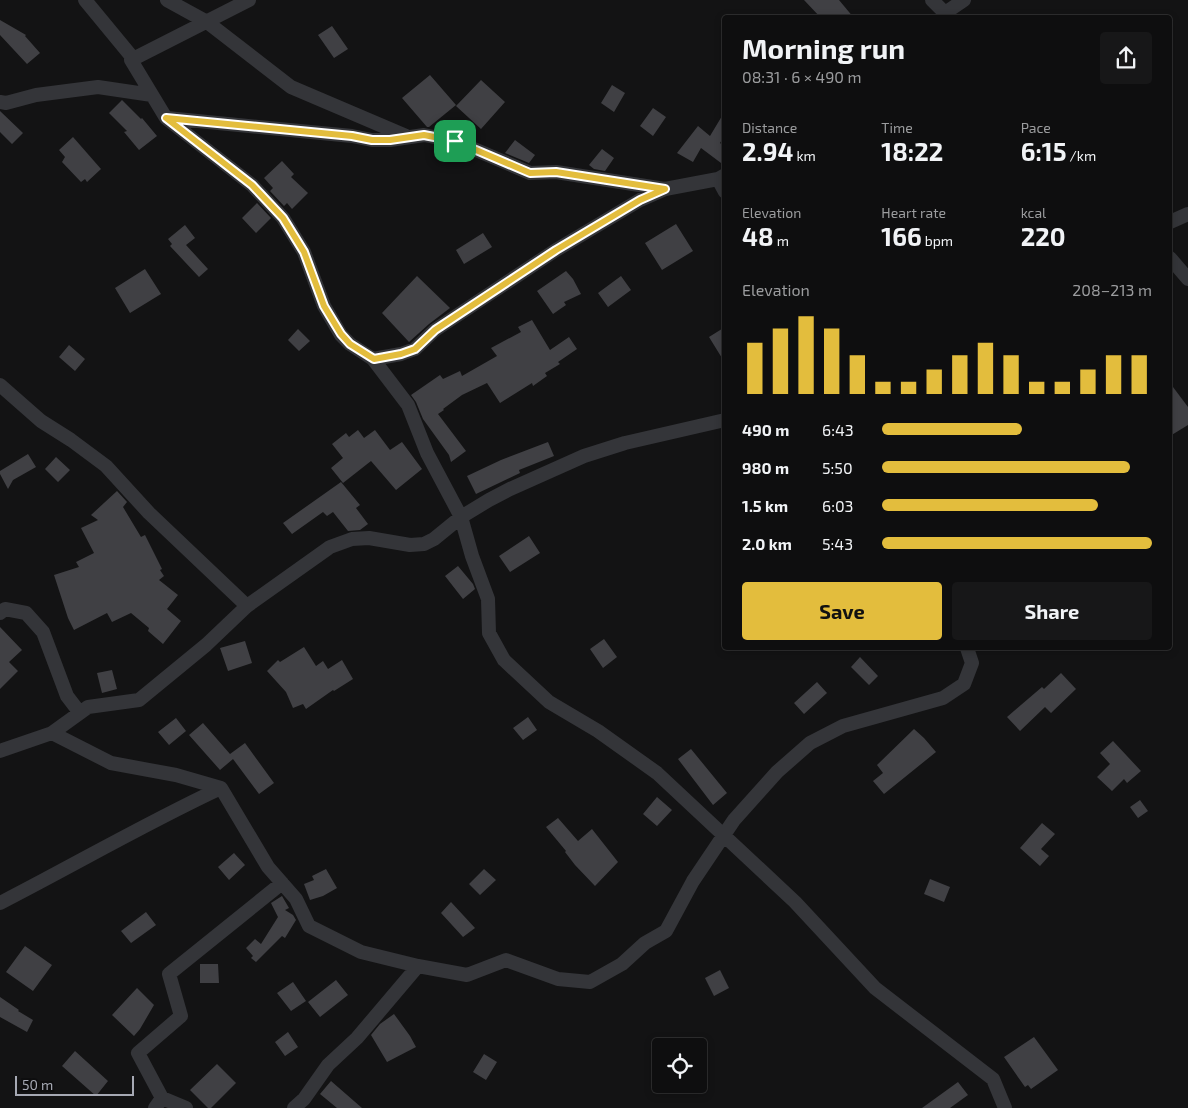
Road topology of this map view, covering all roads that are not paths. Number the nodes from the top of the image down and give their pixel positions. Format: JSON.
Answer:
{"nodes":[{"id":1,"x":85,"y":0,"type":"edge"},
{"id":2,"x":168,"y":0,"type":"edge"},
{"id":3,"x":249,"y":0,"type":"edge"},
{"id":4,"x":932,"y":0,"type":"edge"},
{"id":5,"x":964,"y":0,"type":"edge"},
{"id":6,"x":944,"y":15,"type":"edge"},
{"id":7,"x":946,"y":15,"type":"edge"},
{"id":8,"x":207,"y":22,"type":"junction"},
{"id":9,"x":130,"y":60,"type":"junction"},
{"id":10,"x":152,"y":95,"type":"junction"},
{"id":11,"x":0,"y":102,"type":"edge"},
{"id":12,"x":166,"y":118,"type":"junction"},
{"id":13,"x":406,"y":136,"type":"junction"},
{"id":14,"x":722,"y":177,"type":"edge"},
{"id":15,"x":665,"y":189,"type":"junction"},
{"id":16,"x":1188,"y":214,"type":"edge"},
{"id":17,"x":1172,"y":221,"type":"edge"},
{"id":18,"x":1172,"y":260,"type":"edge"},
{"id":19,"x":1188,"y":279,"type":"edge"},
{"id":20,"x":374,"y":359,"type":"junction"},
{"id":21,"x":0,"y":385,"type":"edge"},
{"id":22,"x":722,"y":421,"type":"edge"},
{"id":23,"x":461,"y":517,"type":"junction"},
{"id":24,"x":247,"y":606,"type":"junction"},
{"id":25,"x":0,"y":613,"type":"edge"},
{"id":26,"x":967,"y":650,"type":"edge"},
{"id":27,"x":80,"y":713,"type":"junction"},
{"id":28,"x":52,"y":733,"type":"junction"},
{"id":29,"x":0,"y":751,"type":"edge"},
{"id":30,"x":221,"y":788,"type":"junction"},
{"id":31,"x":724,"y":834,"type":"junction"},
{"id":32,"x":282,"y":883,"type":"junction"},
{"id":33,"x":0,"y":903,"type":"edge"},
{"id":34,"x":418,"y":966,"type":"junction"},
{"id":35,"x":158,"y":1103,"type":"edge"},
{"id":36,"x":186,"y":1108,"type":"edge"},
{"id":37,"x":294,"y":1108,"type":"edge"},
{"id":38,"x":1005,"y":1108,"type":"edge"}],
"edges":[{"from":1,"to":9,"type":"street"},
{"from":2,"to":8,"type":"street"},
{"from":3,"to":8,"type":"street"},
{"from":4,"to":6,"type":"street"},
{"from":5,"to":7,"type":"street"},
{"from":8,"to":9,"type":"street"},
{"from":8,"to":13,"type":"street"},
{"from":9,"to":10,"type":"street"},
{"from":10,"to":11,"type":"street"},
{"from":10,"to":12,"type":"street"},
{"from":12,"to":13,"type":"street"},
{"from":12,"to":20,"type":"street"},
{"from":13,"to":15,"type":"street"},
{"from":14,"to":15,"type":"street"},
{"from":15,"to":20,"type":"street"},
{"from":16,"to":17,"type":"street"},
{"from":18,"to":19,"type":"street"},
{"from":20,"to":23,"type":"street"},
{"from":21,"to":24,"type":"street"},
{"from":22,"to":23,"type":"street"},
{"from":23,"to":24,"type":"street"},
{"from":23,"to":31,"type":"street"},
{"from":24,"to":27,"type":"street"},
{"from":25,"to":27,"type":"street"},
{"from":26,"to":31,"type":"street"},
{"from":27,"to":28,"type":"street"},
{"from":28,"to":29,"type":"street"},
{"from":28,"to":30,"type":"street"},
{"from":30,"to":32,"type":"street"},
{"from":30,"to":33,"type":"street"},
{"from":31,"to":34,"type":"street"},
{"from":31,"to":38,"type":"street"},
{"from":32,"to":34,"type":"street"},
{"from":32,"to":35,"type":"street"},
{"from":34,"to":37,"type":"street"},
{"from":35,"to":36,"type":"street"}]}
